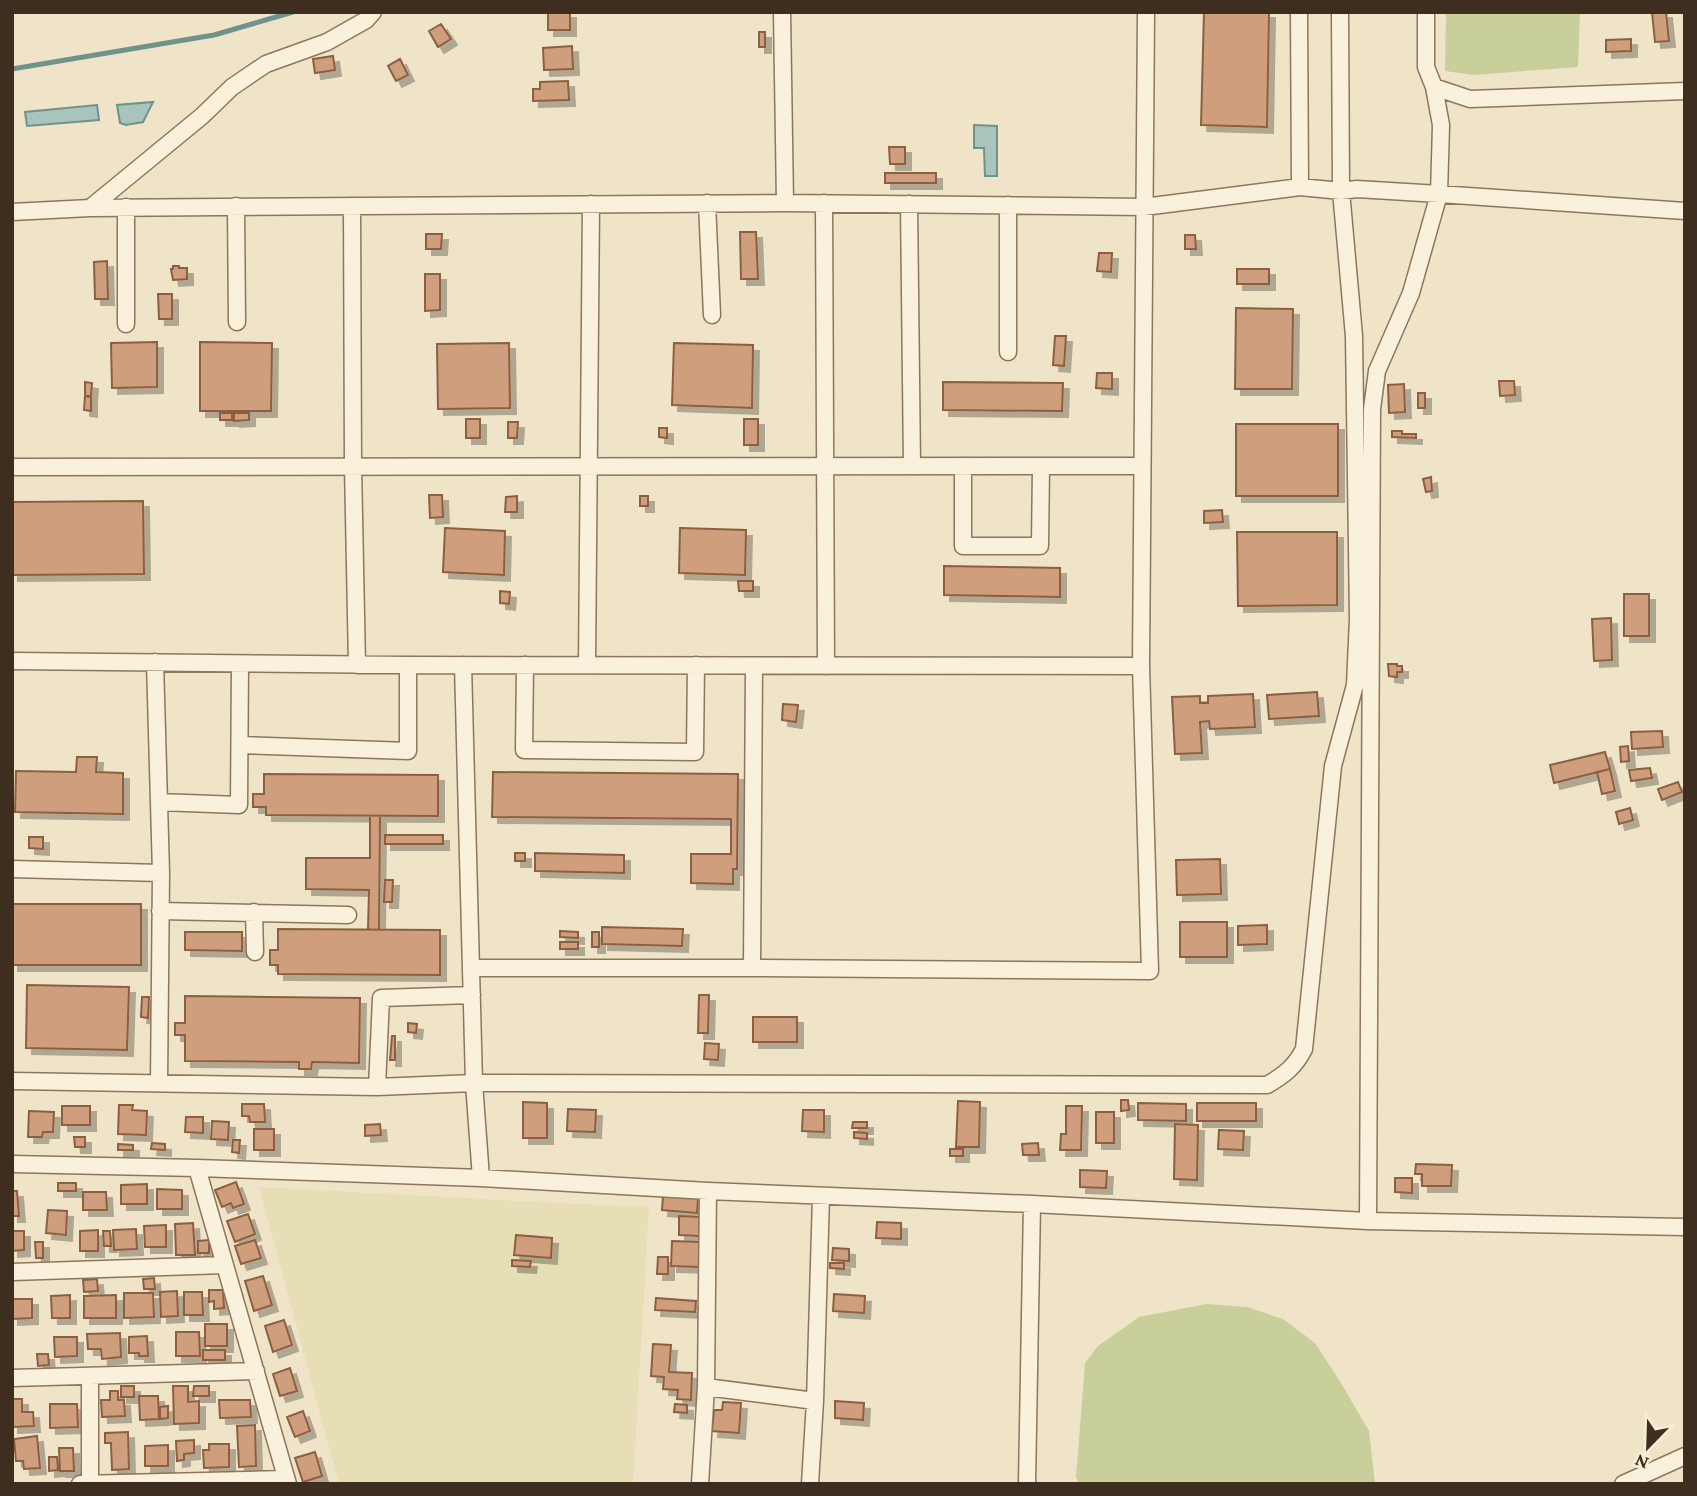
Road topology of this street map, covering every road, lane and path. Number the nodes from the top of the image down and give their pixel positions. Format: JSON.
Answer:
{"nodes":[{"id":1,"x":373,"y":12,"type":"edge"},
{"id":2,"x":782,"y":12,"type":"edge"},
{"id":3,"x":1146,"y":12,"type":"edge"},
{"id":4,"x":1299,"y":12,"type":"edge"},
{"id":5,"x":1340,"y":12,"type":"edge"},
{"id":6,"x":1426,"y":12,"type":"edge"},
{"id":7,"x":1434,"y":87,"type":"junction"},
{"id":8,"x":1685,"y":91,"type":"edge"},
{"id":9,"x":1300,"y":187,"type":"junction"},
{"id":10,"x":1349,"y":190,"type":"junction"},
{"id":11,"x":1439,"y":194,"type":"junction"},
{"id":12,"x":707,"y":203,"type":"junction"},
{"id":13,"x":785,"y":203,"type":"junction"},
{"id":14,"x":824,"y":203,"type":"junction"},
{"id":15,"x":590,"y":204,"type":"junction"},
{"id":16,"x":909,"y":204,"type":"junction"},
{"id":17,"x":1008,"y":205,"type":"junction"},
{"id":18,"x":236,"y":206,"type":"junction"},
{"id":19,"x":352,"y":206,"type":"junction"},
{"id":20,"x":126,"y":207,"type":"junction"},
{"id":21,"x":1144,"y":207,"type":"junction"},
{"id":22,"x":90,"y":208,"type":"junction"},
{"id":23,"x":1685,"y":211,"type":"edge"},
{"id":24,"x":12,"y":212,"type":"edge"},
{"id":25,"x":712,"y":315,"type":"dead end"},
{"id":26,"x":237,"y":322,"type":"dead end"},
{"id":27,"x":126,"y":324,"type":"dead end"},
{"id":28,"x":1009,"y":352,"type":"dead end"},
{"id":29,"x":353,"y":466,"type":"junction"},
{"id":30,"x":588,"y":466,"type":"junction"},
{"id":31,"x":825,"y":466,"type":"junction"},
{"id":32,"x":912,"y":466,"type":"junction"},
{"id":33,"x":963,"y":466,"type":"junction"},
{"id":34,"x":1041,"y":466,"type":"junction"},
{"id":35,"x":1142,"y":466,"type":"junction"},
{"id":36,"x":12,"y":467,"type":"edge"},
{"id":37,"x":12,"y":661,"type":"edge"},
{"id":38,"x":155,"y":662,"type":"junction"},
{"id":39,"x":240,"y":664,"type":"junction"},
{"id":40,"x":357,"y":665,"type":"junction"},
{"id":41,"x":408,"y":665,"type":"junction"},
{"id":42,"x":463,"y":665,"type":"junction"},
{"id":43,"x":525,"y":665,"type":"junction"},
{"id":44,"x":587,"y":665,"type":"junction"},
{"id":45,"x":696,"y":665,"type":"junction"},
{"id":46,"x":754,"y":666,"type":"junction"},
{"id":47,"x":826,"y":666,"type":"junction"},
{"id":48,"x":1141,"y":666,"type":"junction"},
{"id":49,"x":240,"y":745,"type":"junction"},
{"id":50,"x":159,"y":802,"type":"junction"},
{"id":51,"x":12,"y":869,"type":"edge"},
{"id":52,"x":161,"y":873,"type":"junction"},
{"id":53,"x":160,"y":911,"type":"junction"},
{"id":54,"x":254,"y":912,"type":"junction"},
{"id":55,"x":348,"y":915,"type":"dead end"},
{"id":56,"x":255,"y":952,"type":"dead end"},
{"id":57,"x":471,"y":968,"type":"junction"},
{"id":58,"x":752,"y":968,"type":"junction"},
{"id":59,"x":471,"y":995,"type":"junction"},
{"id":60,"x":12,"y":1080,"type":"edge"},
{"id":61,"x":159,"y":1083,"type":"junction"},
{"id":62,"x":377,"y":1087,"type":"junction"},
{"id":63,"x":475,"y":1091,"type":"junction"},
{"id":64,"x":12,"y":1164,"type":"edge"},
{"id":65,"x":197,"y":1168,"type":"junction"},
{"id":66,"x":481,"y":1178,"type":"junction"},
{"id":67,"x":708,"y":1191,"type":"junction"},
{"id":68,"x":821,"y":1196,"type":"junction"},
{"id":69,"x":1032,"y":1204,"type":"junction"},
{"id":70,"x":1368,"y":1221,"type":"junction"},
{"id":71,"x":1685,"y":1227,"type":"edge"},
{"id":72,"x":225,"y":1265,"type":"junction"},
{"id":73,"x":12,"y":1272,"type":"edge"},
{"id":74,"x":256,"y":1371,"type":"junction"},
{"id":75,"x":90,"y":1376,"type":"junction"},
{"id":76,"x":12,"y":1378,"type":"edge"},
{"id":77,"x":706,"y":1387,"type":"junction"},
{"id":78,"x":815,"y":1401,"type":"junction"},
{"id":79,"x":1685,"y":1456,"type":"edge"},
{"id":80,"x":287,"y":1481,"type":"edge"},
{"id":81,"x":80,"y":1484,"type":"edge"},
{"id":82,"x":90,"y":1484,"type":"edge"},
{"id":83,"x":700,"y":1484,"type":"edge"},
{"id":84,"x":810,"y":1484,"type":"edge"},
{"id":85,"x":1027,"y":1484,"type":"edge"},
{"id":86,"x":1623,"y":1484,"type":"edge"}],
"edges":[{"from":1,"to":22,"type":"street"},
{"from":2,"to":13,"type":"street"},
{"from":3,"to":21,"type":"street"},
{"from":4,"to":9,"type":"street"},
{"from":5,"to":10,"type":"street"},
{"from":6,"to":7,"type":"street"},
{"from":7,"to":8,"type":"street"},
{"from":7,"to":11,"type":"street"},
{"from":9,"to":10,"type":"street"},
{"from":9,"to":21,"type":"street"},
{"from":10,"to":11,"type":"street"},
{"from":10,"to":63,"type":"street"},
{"from":11,"to":23,"type":"street"},
{"from":11,"to":70,"type":"street"},
{"from":12,"to":13,"type":"street"},
{"from":12,"to":15,"type":"street"},
{"from":12,"to":25,"type":"street"},
{"from":13,"to":14,"type":"street"},
{"from":14,"to":16,"type":"street"},
{"from":14,"to":31,"type":"street"},
{"from":15,"to":19,"type":"street"},
{"from":15,"to":30,"type":"street"},
{"from":16,"to":17,"type":"street"},
{"from":16,"to":32,"type":"street"},
{"from":17,"to":21,"type":"street"},
{"from":17,"to":28,"type":"street"},
{"from":18,"to":19,"type":"street"},
{"from":18,"to":20,"type":"street"},
{"from":18,"to":26,"type":"street"},
{"from":19,"to":29,"type":"street"},
{"from":20,"to":22,"type":"street"},
{"from":20,"to":27,"type":"street"},
{"from":21,"to":35,"type":"street"},
{"from":22,"to":24,"type":"street"},
{"from":29,"to":30,"type":"street"},
{"from":29,"to":36,"type":"street"},
{"from":29,"to":40,"type":"street"},
{"from":30,"to":31,"type":"street"},
{"from":30,"to":44,"type":"street"},
{"from":31,"to":32,"type":"street"},
{"from":31,"to":47,"type":"street"},
{"from":32,"to":33,"type":"street"},
{"from":33,"to":34,"type":"street"},
{"from":33,"to":34,"type":"street"},
{"from":34,"to":35,"type":"street"},
{"from":35,"to":48,"type":"street"},
{"from":37,"to":38,"type":"street"},
{"from":38,"to":39,"type":"street"},
{"from":38,"to":50,"type":"street"},
{"from":39,"to":40,"type":"street"},
{"from":39,"to":49,"type":"street"},
{"from":40,"to":41,"type":"street"},
{"from":41,"to":42,"type":"street"},
{"from":41,"to":49,"type":"street"},
{"from":42,"to":43,"type":"street"},
{"from":42,"to":57,"type":"street"},
{"from":43,"to":44,"type":"street"},
{"from":43,"to":45,"type":"street"},
{"from":44,"to":45,"type":"street"},
{"from":45,"to":46,"type":"street"},
{"from":46,"to":47,"type":"street"},
{"from":46,"to":58,"type":"street"},
{"from":47,"to":48,"type":"street"},
{"from":48,"to":58,"type":"street"},
{"from":49,"to":50,"type":"street"},
{"from":50,"to":52,"type":"street"},
{"from":51,"to":52,"type":"street"},
{"from":52,"to":53,"type":"street"},
{"from":53,"to":54,"type":"street"},
{"from":53,"to":61,"type":"street"},
{"from":54,"to":55,"type":"street"},
{"from":54,"to":56,"type":"street"},
{"from":57,"to":58,"type":"street"},
{"from":57,"to":59,"type":"street"},
{"from":59,"to":62,"type":"street"},
{"from":59,"to":63,"type":"street"},
{"from":60,"to":61,"type":"street"},
{"from":61,"to":62,"type":"street"},
{"from":62,"to":63,"type":"street"},
{"from":63,"to":66,"type":"street"},
{"from":64,"to":65,"type":"street"},
{"from":65,"to":66,"type":"street"},
{"from":65,"to":72,"type":"street"},
{"from":66,"to":67,"type":"street"},
{"from":67,"to":68,"type":"street"},
{"from":67,"to":77,"type":"street"},
{"from":68,"to":69,"type":"street"},
{"from":68,"to":78,"type":"street"},
{"from":69,"to":70,"type":"street"},
{"from":69,"to":85,"type":"street"},
{"from":70,"to":71,"type":"street"},
{"from":72,"to":73,"type":"street"},
{"from":72,"to":74,"type":"street"},
{"from":74,"to":75,"type":"street"},
{"from":74,"to":80,"type":"street"},
{"from":75,"to":76,"type":"street"},
{"from":75,"to":82,"type":"street"},
{"from":77,"to":78,"type":"street"},
{"from":77,"to":83,"type":"street"},
{"from":78,"to":84,"type":"street"},
{"from":79,"to":86,"type":"street"},
{"from":80,"to":82,"type":"street"},
{"from":81,"to":82,"type":"street"}]}
